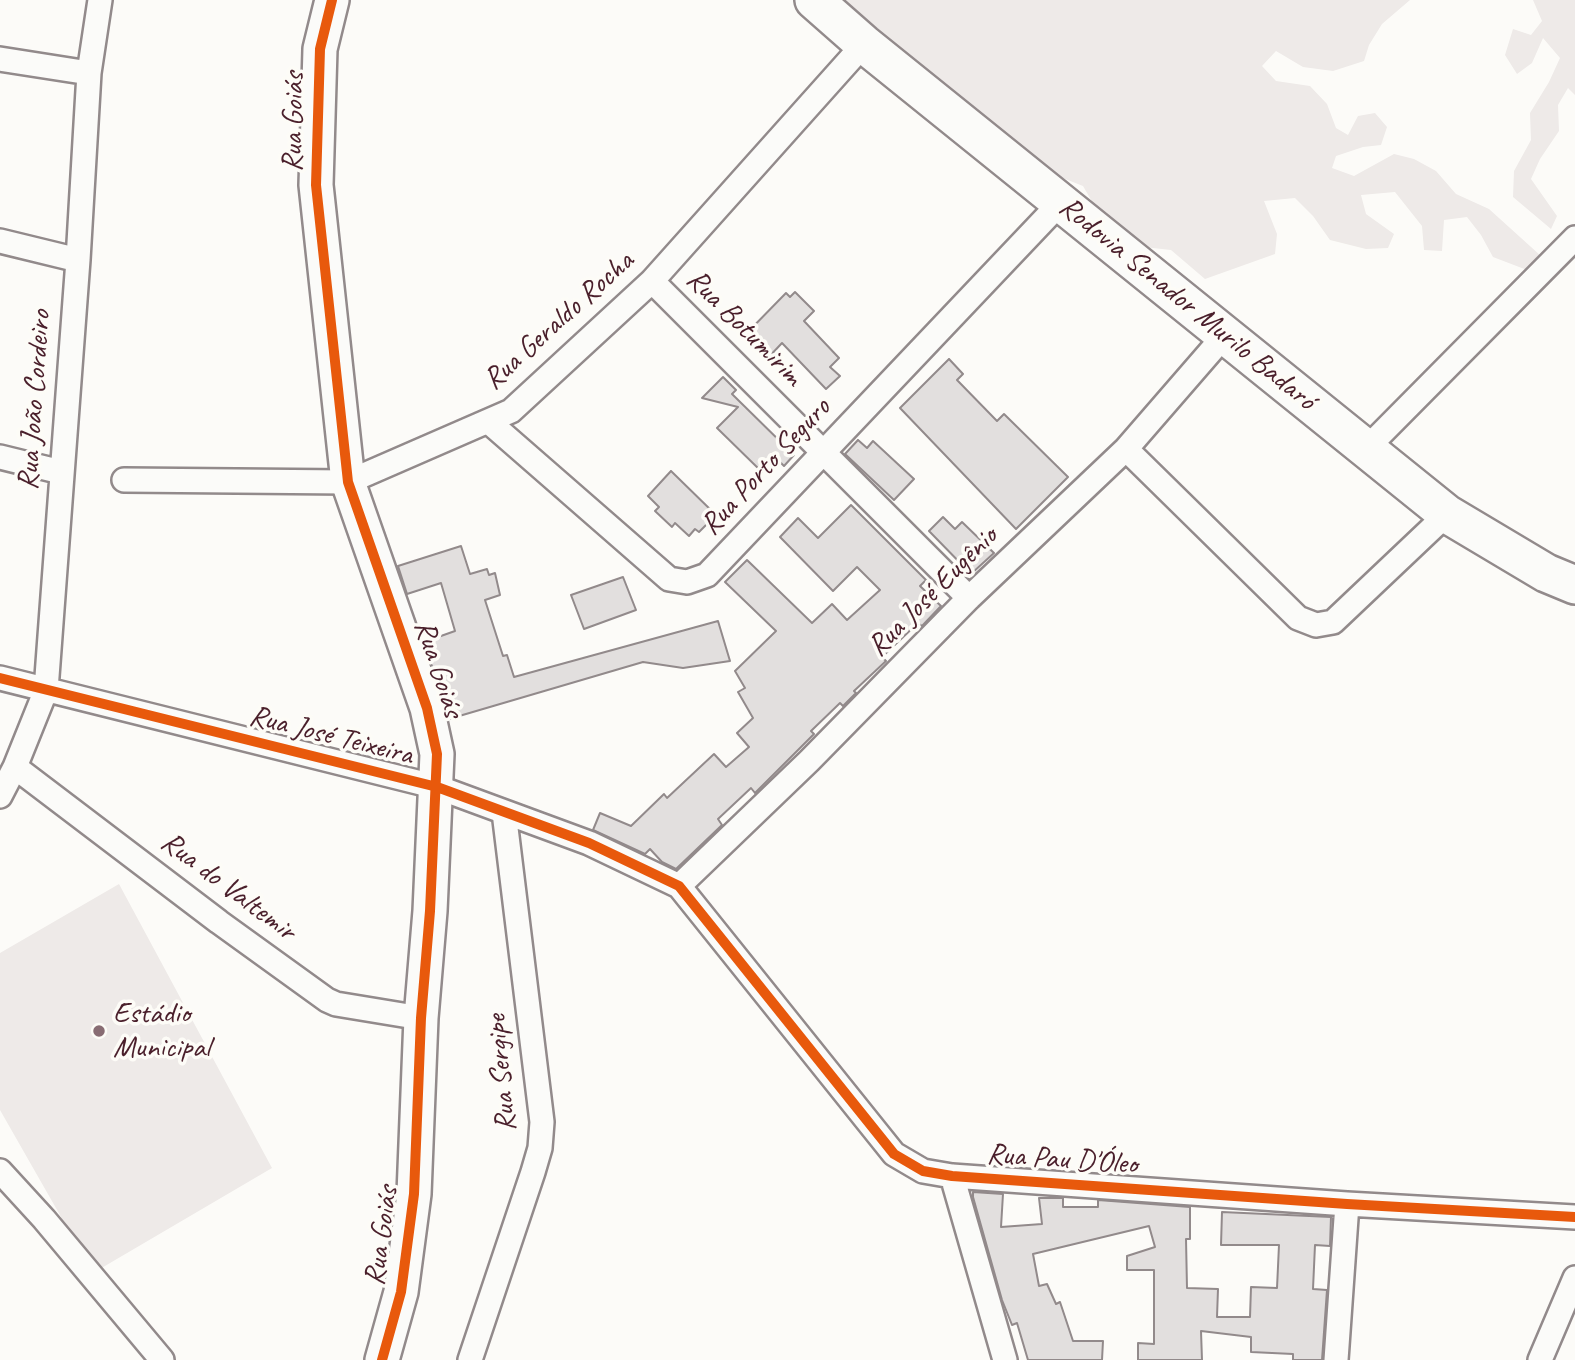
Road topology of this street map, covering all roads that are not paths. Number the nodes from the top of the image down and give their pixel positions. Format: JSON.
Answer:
{"nodes":[{"id":1,"x":100,"y":0,"type":"edge"},
{"id":2,"x":332,"y":0,"type":"edge"},
{"id":3,"x":814,"y":0,"type":"edge"},
{"id":4,"x":864,"y":44,"type":"junction"},
{"id":5,"x":0,"y":59,"type":"edge"},
{"id":6,"x":89,"y":73,"type":"junction"},
{"id":7,"x":1062,"y":201,"type":"junction"},
{"id":8,"x":1575,"y":238,"type":"edge"},
{"id":9,"x":0,"y":242,"type":"edge"},
{"id":10,"x":78,"y":260,"type":"junction"},
{"id":11,"x":652,"y":281,"type":"junction"},
{"id":12,"x":1224,"y":336,"type":"junction"},
{"id":13,"x":489,"y":422,"type":"junction"},
{"id":14,"x":1126,"y":449,"type":"junction"},
{"id":15,"x":1365,"y":450,"type":"junction"},
{"id":16,"x":824,"y":451,"type":"junction"},
{"id":17,"x":0,"y":457,"type":"edge"},
{"id":18,"x":61,"y":472,"type":"junction"},
{"id":19,"x":124,"y":480,"type":"dead end"},
{"id":20,"x":348,"y":482,"type":"junction"},
{"id":21,"x":1447,"y":514,"type":"junction"},
{"id":22,"x":1575,"y":585,"type":"edge"},
{"id":23,"x":969,"y":598,"type":"junction"},
{"id":24,"x":0,"y":678,"type":"edge"},
{"id":25,"x":46,"y":690,"type":"junction"},
{"id":26,"x":15,"y":767,"type":"junction"},
{"id":27,"x":437,"y":787,"type":"junction"},
{"id":28,"x":0,"y":796,"type":"edge"},
{"id":29,"x":504,"y":812,"type":"junction"},
{"id":30,"x":679,"y":886,"type":"junction"},
{"id":31,"x":421,"y":1018,"type":"junction"},
{"id":32,"x":0,"y":1171,"type":"edge"},
{"id":33,"x":952,"y":1176,"type":"junction"},
{"id":34,"x":1347,"y":1204,"type":"junction"},
{"id":35,"x":1575,"y":1217,"type":"edge"},
{"id":36,"x":1575,"y":1278,"type":"edge"},
{"id":37,"x":162,"y":1360,"type":"edge"},
{"id":38,"x":382,"y":1360,"type":"edge"},
{"id":39,"x":470,"y":1360,"type":"edge"},
{"id":40,"x":1005,"y":1360,"type":"edge"},
{"id":41,"x":1336,"y":1360,"type":"edge"},
{"id":42,"x":1541,"y":1360,"type":"edge"}],
"edges":[{"from":1,"to":6,"type":"street","name":"Rua João Cordeiro"},
{"from":2,"to":20,"type":"street","name":"Rua Goiás"},
{"from":3,"to":4,"type":"main road","name":"Rodovia Senador Murilo Badaró"},
{"from":4,"to":7,"type":"main road","name":"Rodovia Senador Murilo Badaró"},
{"from":4,"to":11,"type":"street","name":"Rua Geraldo Rocha"},
{"from":5,"to":6,"type":"street"},
{"from":6,"to":10,"type":"street","name":"Rua João Cordeiro"},
{"from":7,"to":12,"type":"main road","name":"Rodovia Senador Murilo Badaró"},
{"from":7,"to":16,"type":"street","name":"Rua Porto Seguro"},
{"from":8,"to":15,"type":"street"},
{"from":9,"to":10,"type":"street"},
{"from":10,"to":18,"type":"street","name":"Rua João Cordeiro"},
{"from":11,"to":13,"type":"street","name":"Rua Geraldo Rocha"},
{"from":11,"to":16,"type":"street","name":"Rua Botumirim"},
{"from":12,"to":14,"type":"street","name":"Rua José Eugênio"},
{"from":12,"to":15,"type":"main road","name":"Rodovia Senador Murilo Badaró"},
{"from":13,"to":16,"type":"street","name":"Rua Porto Seguro"},
{"from":13,"to":20,"type":"street","name":"Rua Geraldo Rocha"},
{"from":14,"to":21,"type":"street"},
{"from":14,"to":23,"type":"street","name":"Rua José Eugênio"},
{"from":15,"to":21,"type":"main road","name":"Rodovia Senador Murilo Badaró"},
{"from":16,"to":23,"type":"street","name":"Rua Botumirim"},
{"from":17,"to":18,"type":"street"},
{"from":18,"to":25,"type":"street","name":"Rua João Cordeiro"},
{"from":19,"to":20,"type":"street","name":"Rua Geraldo Rocha"},
{"from":20,"to":27,"type":"street","name":"Rua Goiás"},
{"from":21,"to":22,"type":"main road","name":"Rodovia Senador Murilo Badaró"},
{"from":23,"to":30,"type":"street","name":"Rua José Eugênio"},
{"from":24,"to":25,"type":"street","name":"Rua José Teixeira"},
{"from":25,"to":26,"type":"street","name":"Rua João Cordeiro"},
{"from":25,"to":27,"type":"street","name":"Rua José Teixeira"},
{"from":26,"to":28,"type":"street","name":"Rua João Cordeiro"},
{"from":26,"to":31,"type":"street","name":"Rua do Valtemir"},
{"from":27,"to":29,"type":"street","name":"Rua José Teixeira"},
{"from":27,"to":31,"type":"street","name":"Rua Goiás"},
{"from":29,"to":30,"type":"street","name":"Rua José Teixeira"},
{"from":29,"to":39,"type":"street","name":"Rua Sergipe"},
{"from":30,"to":33,"type":"street","name":"Rua Pau D'Óleo"},
{"from":31,"to":38,"type":"street","name":"Rua Goiás"},
{"from":32,"to":37,"type":"street"},
{"from":33,"to":34,"type":"street","name":"Rua Pau D'Óleo"},
{"from":33,"to":40,"type":"street"},
{"from":34,"to":35,"type":"street","name":"Rua Pau D'Óleo"},
{"from":34,"to":41,"type":"street"},
{"from":36,"to":42,"type":"street"}]}
